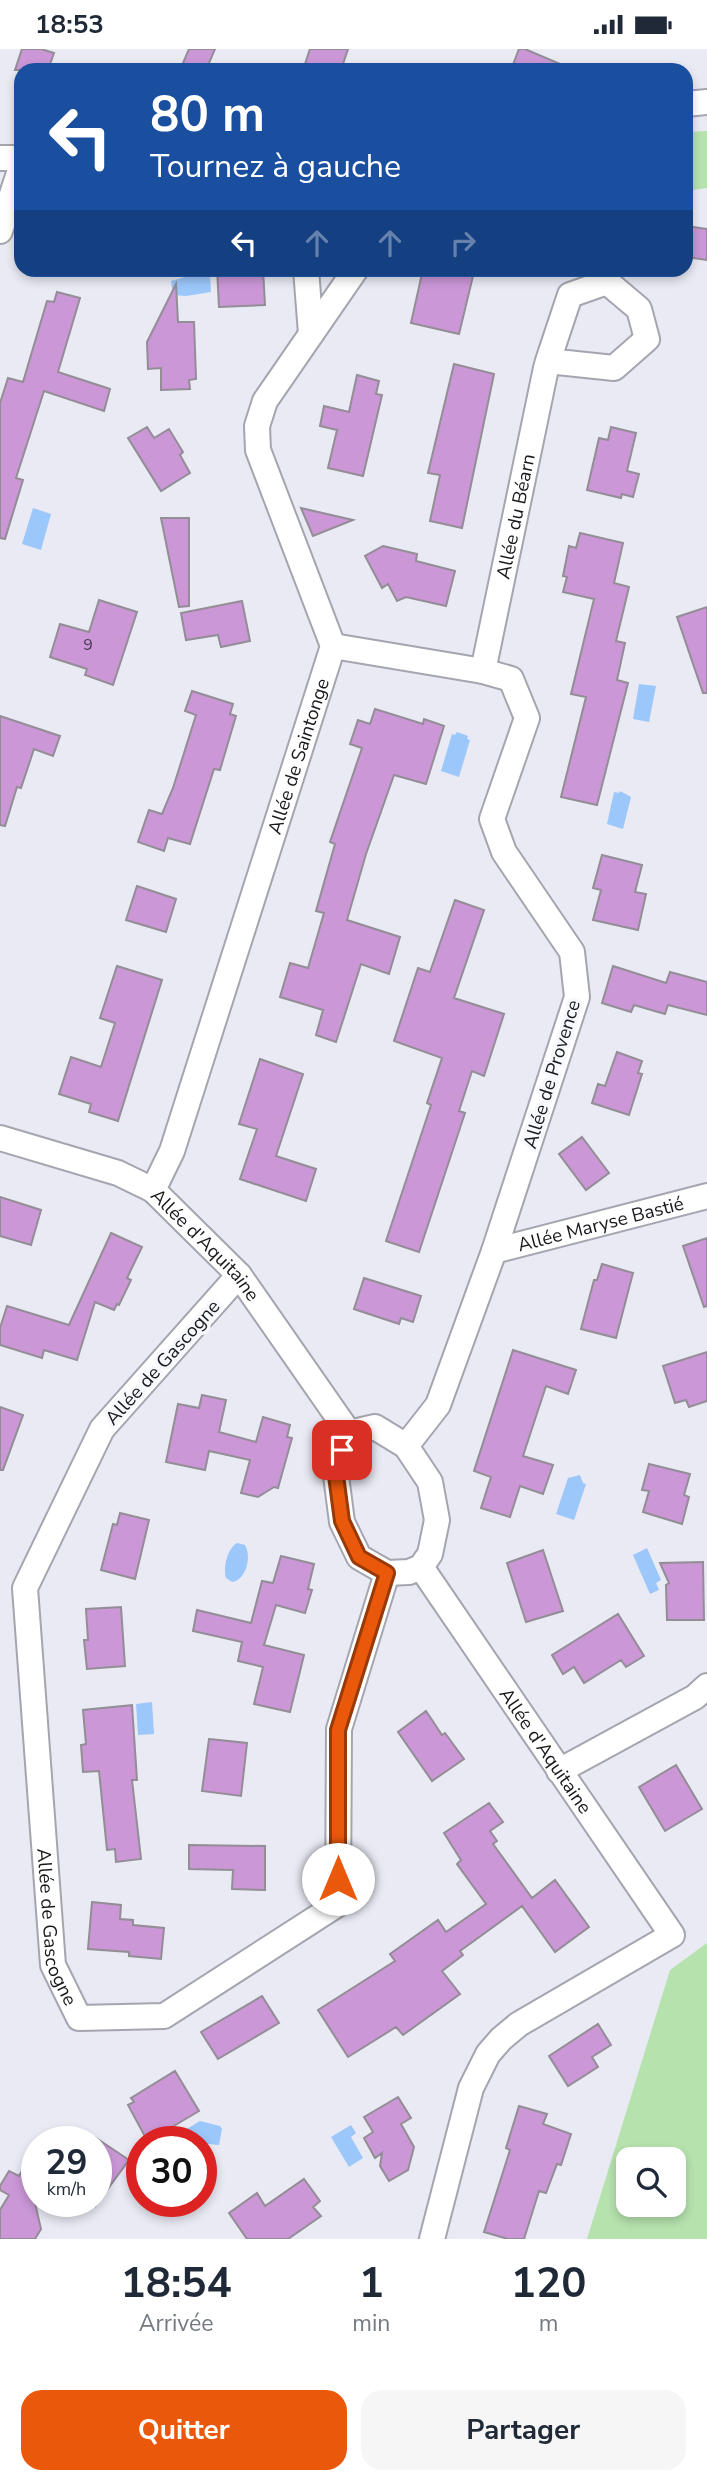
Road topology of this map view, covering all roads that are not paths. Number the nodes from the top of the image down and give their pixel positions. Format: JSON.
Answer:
{"nodes":[{"id":1,"x":14,"y":188,"type":"edge"},
{"id":2,"x":0,"y":231,"type":"edge"},
{"id":3,"x":307,"y":277,"type":"edge"},
{"id":4,"x":350,"y":277,"type":"edge"},
{"id":5,"x":311,"y":334,"type":"junction"},
{"id":6,"x":548,"y":361,"type":"dead end"},
{"id":7,"x":333,"y":646,"type":"junction"},
{"id":8,"x":482,"y":671,"type":"junction"},
{"id":9,"x":0,"y":1138,"type":"edge"},
{"id":10,"x":153,"y":1190,"type":"junction"},
{"id":11,"x":707,"y":1196,"type":"edge"},
{"id":12,"x":494,"y":1251,"type":"junction"},
{"id":13,"x":239,"y":1275,"type":"junction"},
{"id":14,"x":349,"y":1433,"type":"junction"},
{"id":15,"x":406,"y":1446,"type":"junction"},
{"id":16,"x":421,"y":1567,"type":"junction"},
{"id":17,"x":387,"y":1573,"type":"junction"},
{"id":18,"x":707,"y":1686,"type":"edge"},
{"id":19,"x":559,"y":1771,"type":"junction"},
{"id":20,"x":432,"y":2239,"type":"edge"}],
"edges":[{"from":1,"to":2,"type":"street"},
{"from":3,"to":5,"type":"street"},
{"from":4,"to":5,"type":"street"},
{"from":5,"to":7,"type":"street"},
{"from":6,"to":8,"type":"street","name":"Allée du Béarn"},
{"from":7,"to":8,"type":"street","name":"Allée de Provence"},
{"from":7,"to":10,"type":"street","name":"Allée de Saintonge"},
{"from":8,"to":12,"type":"street","name":"Allée de Provence"},
{"from":9,"to":10,"type":"street","name":"Allée d'Aquitaine"},
{"from":10,"to":13,"type":"street","name":"Allée d'Aquitaine"},
{"from":11,"to":12,"type":"street","name":"Allée Maryse Bastié"},
{"from":12,"to":15,"type":"street","name":"Allée de Provence"},
{"from":13,"to":14,"type":"street","name":"Allée d'Aquitaine"},
{"from":13,"to":17,"type":"street","name":"Allée de Gascogne"},
{"from":14,"to":15,"type":"street"},
{"from":14,"to":17,"type":"street"},
{"from":15,"to":16,"type":"street"},
{"from":16,"to":17,"type":"street"},
{"from":16,"to":19,"type":"street","name":"Allée d'Aquitaine"},
{"from":18,"to":19,"type":"street"},
{"from":19,"to":20,"type":"street","name":"Allée d'Aquitaine"}]}
